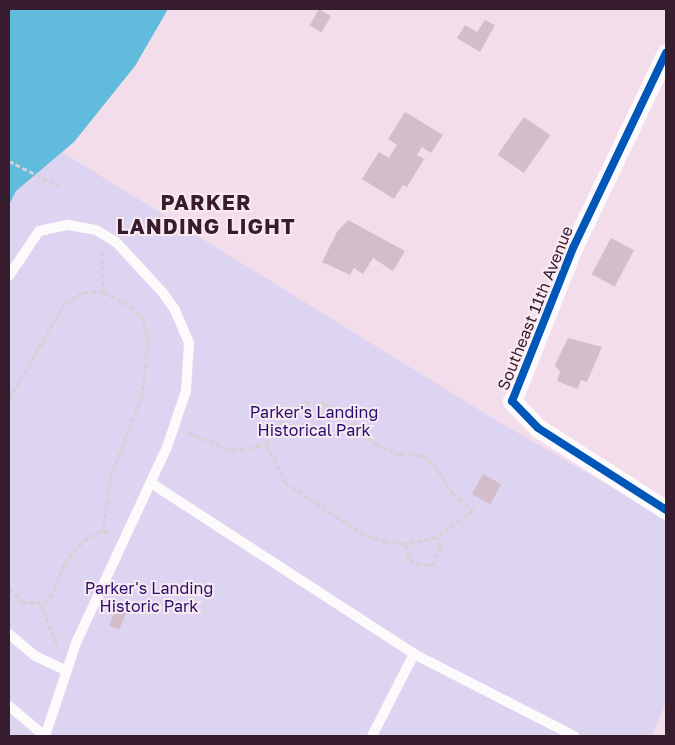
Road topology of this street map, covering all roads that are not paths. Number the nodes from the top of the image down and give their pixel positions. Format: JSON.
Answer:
{"nodes":[{"id":1,"x":666,"y":53,"type":"edge"},
{"id":2,"x":9,"y":276,"type":"edge"},
{"id":3,"x":151,"y":483,"type":"junction"},
{"id":4,"x":666,"y":510,"type":"edge"},
{"id":5,"x":9,"y":634,"type":"edge"},
{"id":6,"x":414,"y":654,"type":"junction"},
{"id":7,"x":67,"y":671,"type":"junction"},
{"id":8,"x":9,"y":706,"type":"edge"},
{"id":9,"x":45,"y":736,"type":"edge"},
{"id":10,"x":372,"y":736,"type":"edge"},
{"id":11,"x":574,"y":736,"type":"edge"}],
"edges":[{"from":1,"to":4,"type":"street","name":"Southeast 11th Avenue"},
{"from":2,"to":3,"type":"lane"},
{"from":3,"to":6,"type":"lane"},
{"from":3,"to":7,"type":"lane"},
{"from":5,"to":7,"type":"lane"},
{"from":6,"to":10,"type":"lane"},
{"from":6,"to":11,"type":"lane"},
{"from":7,"to":9,"type":"lane"},
{"from":8,"to":9,"type":"lane"}]}
